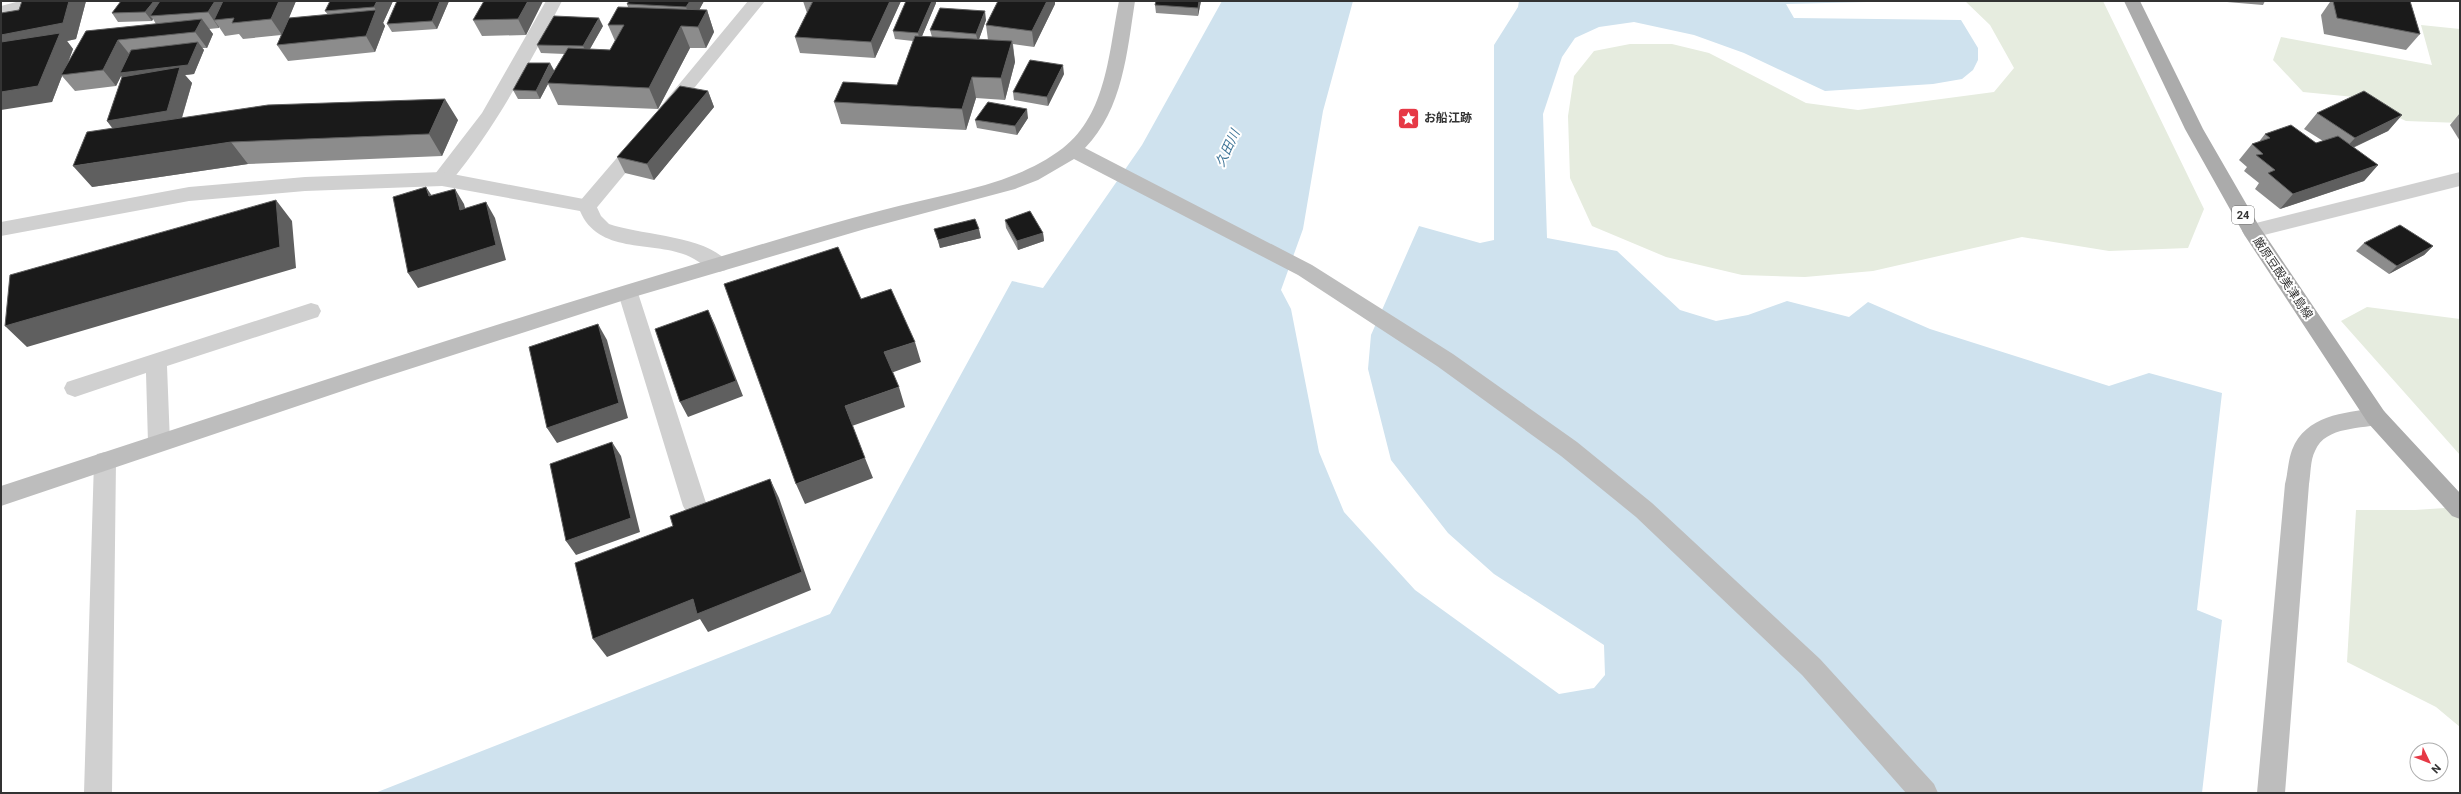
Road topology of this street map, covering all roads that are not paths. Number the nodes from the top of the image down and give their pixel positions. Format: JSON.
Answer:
{"nodes":[{"id":1,"x":40,"y":1,"type":"edge"},
{"id":2,"x":554,"y":1,"type":"edge"},
{"id":3,"x":757,"y":1,"type":"edge"},
{"id":4,"x":1127,"y":1,"type":"edge"},
{"id":5,"x":2132,"y":1,"type":"edge"},
{"id":6,"x":1,"y":11,"type":"edge"},
{"id":7,"x":1073,"y":150,"type":"junction"},
{"id":8,"x":442,"y":178,"type":"junction"},
{"id":9,"x":2460,"y":179,"type":"edge"},
{"id":10,"x":587,"y":206,"type":"junction"},
{"id":11,"x":1,"y":229,"type":"edge"},
{"id":12,"x":2252,"y":231,"type":"junction"},
{"id":13,"x":719,"y":264,"type":"junction"},
{"id":14,"x":628,"y":293,"type":"junction"},
{"id":15,"x":311,"y":311,"type":"dead end"},
{"id":16,"x":156,"y":361,"type":"junction"},
{"id":17,"x":75,"y":388,"type":"dead end"},
{"id":18,"x":2376,"y":417,"type":"junction"},
{"id":19,"x":160,"y":443,"type":"junction"},
{"id":20,"x":105,"y":462,"type":"junction"},
{"id":21,"x":1,"y":496,"type":"edge"},
{"id":22,"x":695,"y":506,"type":"edge"},
{"id":23,"x":2460,"y":509,"type":"edge"},
{"id":24,"x":98,"y":793,"type":"edge"},
{"id":25,"x":1924,"y":793,"type":"edge"},
{"id":26,"x":2271,"y":793,"type":"edge"}],
"edges":[{"from":1,"to":6,"type":"street"},
{"from":2,"to":8,"type":"street"},
{"from":3,"to":10,"type":"street"},
{"from":4,"to":7,"type":"street"},
{"from":5,"to":12,"type":"main road","name":"厳原豆酘美津島線","number":"24"},
{"from":7,"to":13,"type":"street"},
{"from":7,"to":25,"type":"street"},
{"from":8,"to":10,"type":"street"},
{"from":8,"to":11,"type":"street"},
{"from":9,"to":12,"type":"street"},
{"from":10,"to":13,"type":"street"},
{"from":12,"to":18,"type":"main road","name":"厳原豆酘美津島線","number":"24"},
{"from":13,"to":14,"type":"street"},
{"from":14,"to":19,"type":"street"},
{"from":14,"to":22,"type":"street"},
{"from":15,"to":16,"type":"street"},
{"from":16,"to":17,"type":"street"},
{"from":16,"to":19,"type":"street"},
{"from":18,"to":23,"type":"main road","name":"厳原豆酘美津島線","number":"24"},
{"from":18,"to":26,"type":"street"},
{"from":19,"to":20,"type":"street"},
{"from":20,"to":21,"type":"street"},
{"from":20,"to":24,"type":"street"}]}
